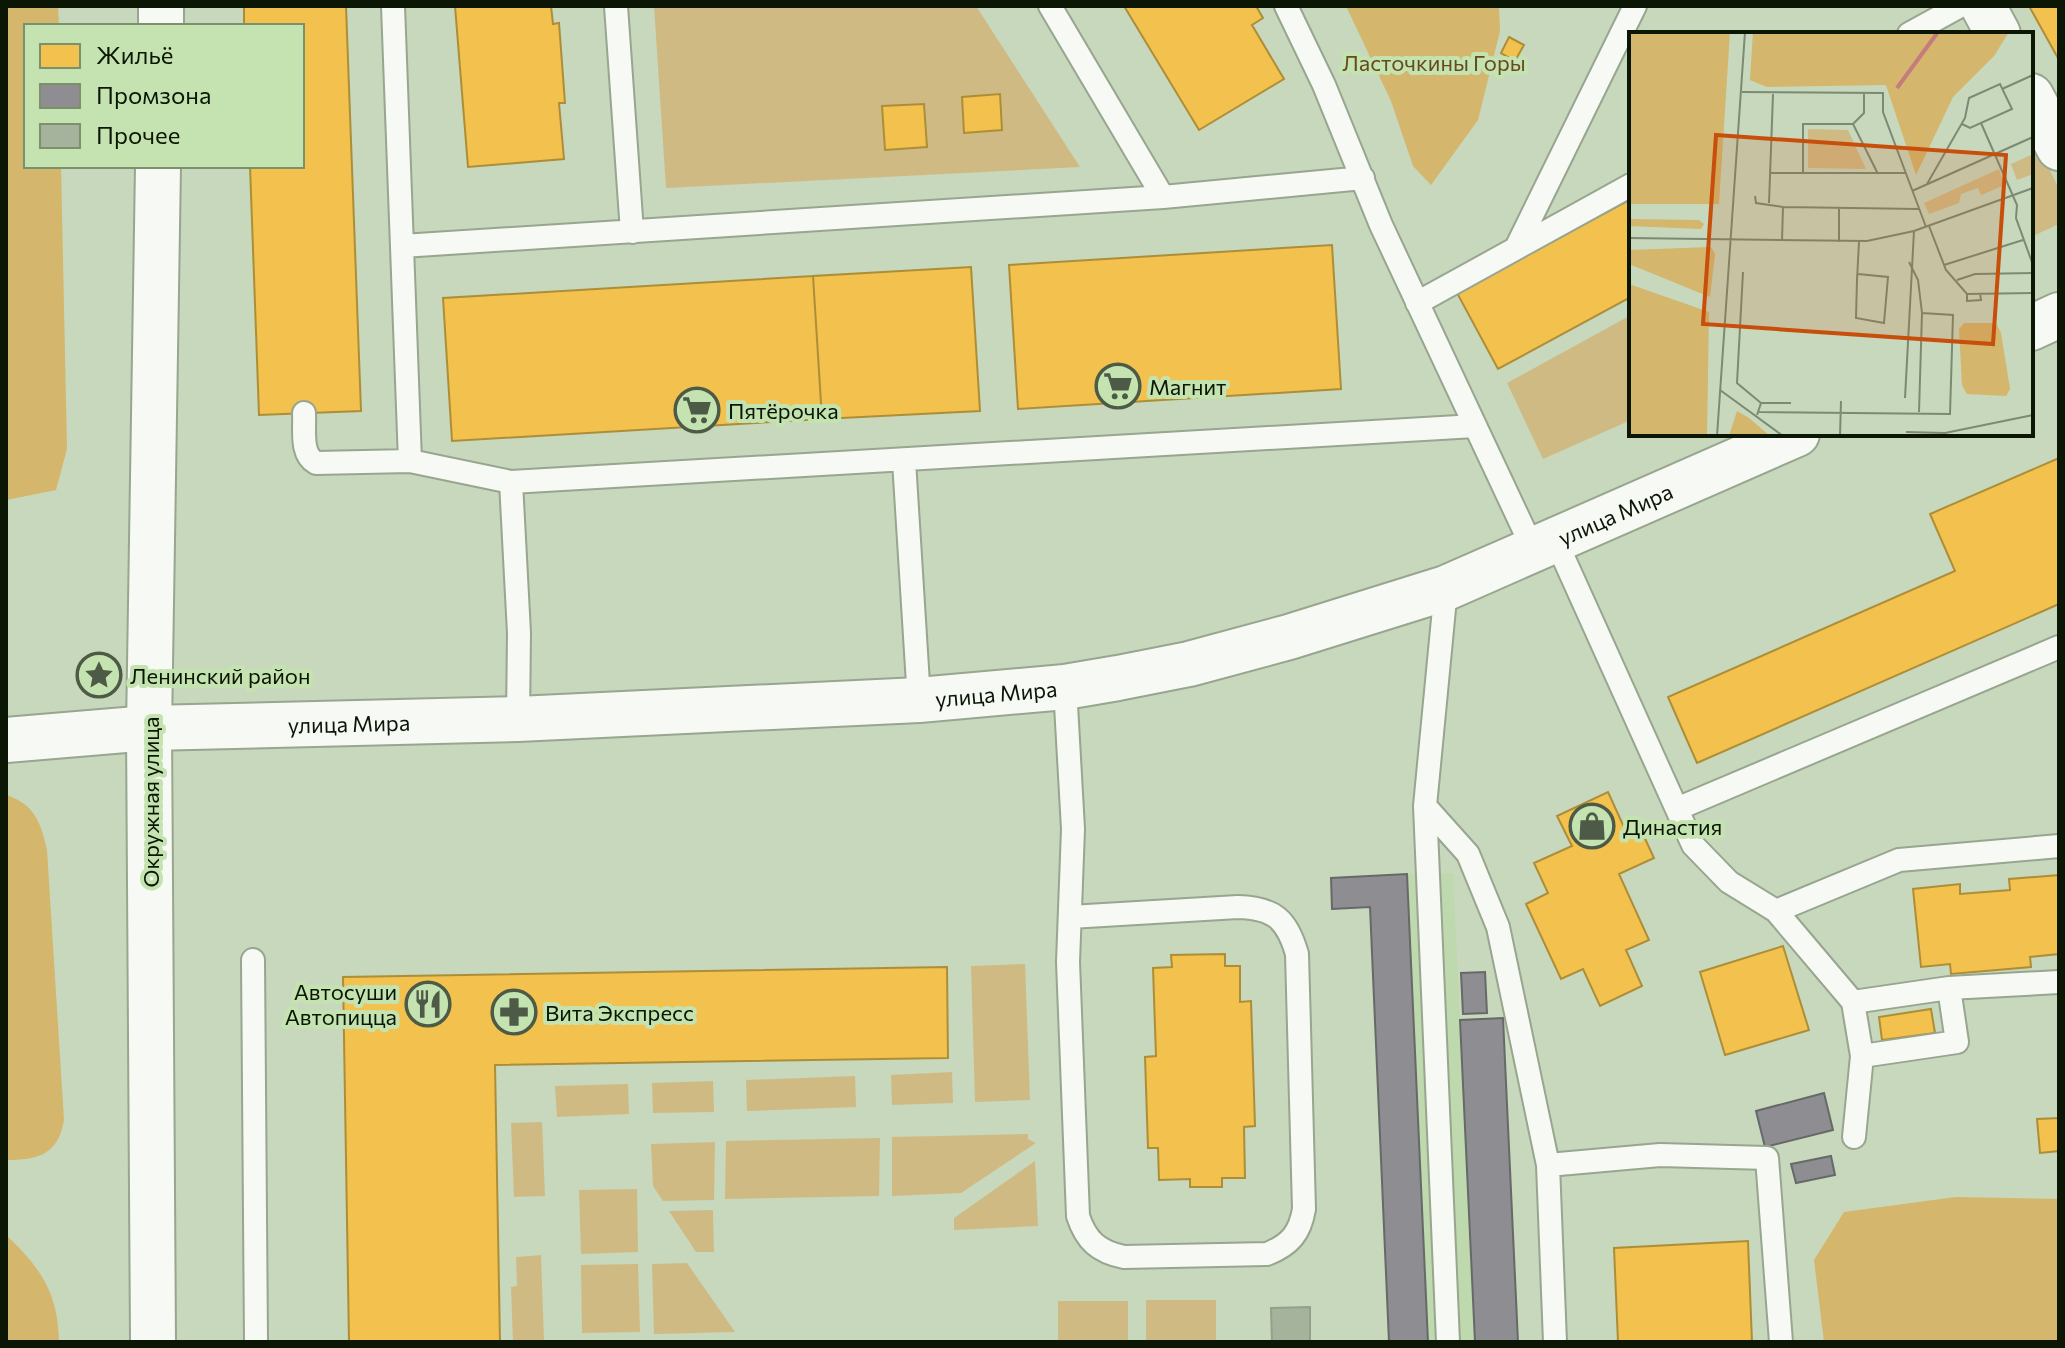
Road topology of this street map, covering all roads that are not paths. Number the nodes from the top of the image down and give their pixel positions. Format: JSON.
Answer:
{"nodes":[{"id":1,"x":393,"y":6,"type":"edge"},
{"id":2,"x":616,"y":6,"type":"edge"},
{"id":3,"x":1050,"y":6,"type":"edge"},
{"id":4,"x":1286,"y":6,"type":"edge"},
{"id":5,"x":1635,"y":6,"type":"edge"},
{"id":6,"x":1960,"y":6,"type":"edge"},
{"id":7,"x":1983,"y":6,"type":"edge"},
{"id":8,"x":1913,"y":32,"type":"edge"},
{"id":9,"x":1997,"y":32,"type":"edge"},
{"id":10,"x":2033,"y":100,"type":"edge"},
{"id":11,"x":2059,"y":148,"type":"edge"},
{"id":12,"x":158,"y":168,"type":"edge"},
{"id":13,"x":1363,"y":178,"type":"junction"},
{"id":14,"x":1629,"y":186,"type":"edge"},
{"id":15,"x":1163,"y":197,"type":"junction"},
{"id":16,"x":632,"y":232,"type":"junction"},
{"id":17,"x":402,"y":246,"type":"junction"},
{"id":18,"x":1516,"y":248,"type":"junction"},
{"id":19,"x":1417,"y":303,"type":"junction"},
{"id":20,"x":2059,"y":315,"type":"edge"},
{"id":21,"x":2033,"y":327,"type":"edge"},
{"id":22,"x":304,"y":413,"type":"dead end"},
{"id":23,"x":1475,"y":426,"type":"junction"},
{"id":24,"x":1792,"y":436,"type":"edge"},
{"id":25,"x":410,"y":461,"type":"junction"},
{"id":26,"x":904,"y":461,"type":"junction"},
{"id":27,"x":511,"y":482,"type":"junction"},
{"id":28,"x":1544,"y":544,"type":"junction"},
{"id":29,"x":1446,"y":588,"type":"junction"},
{"id":30,"x":2059,"y":647,"type":"edge"},
{"id":31,"x":1065,"y":687,"type":"junction"},
{"id":32,"x":919,"y":700,"type":"junction"},
{"id":33,"x":518,"y":719,"type":"junction"},
{"id":34,"x":149,"y":728,"type":"junction"},
{"id":35,"x":6,"y":740,"type":"edge"},
{"id":36,"x":1425,"y":806,"type":"junction"},
{"id":37,"x":1679,"y":808,"type":"junction"},
{"id":38,"x":2059,"y":846,"type":"edge"},
{"id":39,"x":1776,"y":911,"type":"junction"},
{"id":40,"x":1070,"y":917,"type":"junction"},
{"id":41,"x":253,"y":960,"type":"dead end"},
{"id":42,"x":2059,"y":982,"type":"edge"},
{"id":43,"x":1949,"y":988,"type":"junction"},
{"id":44,"x":1853,"y":1002,"type":"junction"},
{"id":45,"x":1862,"y":1056,"type":"junction"},
{"id":46,"x":1854,"y":1137,"type":"dead end"},
{"id":47,"x":1548,"y":1165,"type":"junction"},
{"id":48,"x":153,"y":1342,"type":"edge"},
{"id":49,"x":256,"y":1342,"type":"edge"},
{"id":50,"x":1448,"y":1342,"type":"edge"},
{"id":51,"x":1555,"y":1342,"type":"edge"},
{"id":52,"x":1781,"y":1342,"type":"edge"}],
"edges":[{"from":1,"to":17,"type":"lane"},
{"from":2,"to":16,"type":"lane"},
{"from":3,"to":15,"type":"lane"},
{"from":4,"to":13,"type":"lane"},
{"from":5,"to":18,"type":"lane"},
{"from":6,"to":8,"type":"lane"},
{"from":7,"to":9,"type":"main road"},
{"from":10,"to":11,"type":"main road"},
{"from":12,"to":34,"type":"main road","name":"Окружная улица"},
{"from":13,"to":15,"type":"lane"},
{"from":13,"to":19,"type":"lane"},
{"from":14,"to":18,"type":"lane"},
{"from":15,"to":16,"type":"lane"},
{"from":16,"to":17,"type":"lane"},
{"from":17,"to":25,"type":"lane"},
{"from":18,"to":19,"type":"lane"},
{"from":19,"to":23,"type":"lane"},
{"from":20,"to":21,"type":"main road"},
{"from":22,"to":25,"type":"lane"},
{"from":23,"to":26,"type":"lane"},
{"from":23,"to":28,"type":"lane"},
{"from":24,"to":28,"type":"main road","name":"улица Мира"},
{"from":25,"to":27,"type":"lane"},
{"from":26,"to":27,"type":"lane"},
{"from":26,"to":32,"type":"lane"},
{"from":27,"to":33,"type":"lane"},
{"from":28,"to":29,"type":"main road","name":"улица Мира"},
{"from":28,"to":37,"type":"lane"},
{"from":29,"to":31,"type":"main road","name":"улица Мира"},
{"from":29,"to":36,"type":"lane"},
{"from":30,"to":37,"type":"lane"},
{"from":31,"to":32,"type":"main road","name":"улица Мира"},
{"from":31,"to":40,"type":"lane"},
{"from":32,"to":33,"type":"main road","name":"улица Мира"},
{"from":33,"to":34,"type":"main road","name":"улица Мира"},
{"from":34,"to":35,"type":"main road","name":"улица Мира"},
{"from":34,"to":48,"type":"main road","name":"Окружная улица"},
{"from":36,"to":47,"type":"lane"},
{"from":36,"to":50,"type":"lane"},
{"from":37,"to":39,"type":"lane"},
{"from":38,"to":39,"type":"lane"},
{"from":39,"to":44,"type":"lane"},
{"from":40,"to":40,"type":"lane"},
{"from":41,"to":49,"type":"lane"},
{"from":42,"to":43,"type":"lane"},
{"from":43,"to":44,"type":"lane"},
{"from":43,"to":45,"type":"lane"},
{"from":44,"to":45,"type":"lane"},
{"from":45,"to":46,"type":"lane"},
{"from":47,"to":51,"type":"lane"},
{"from":47,"to":52,"type":"lane"}]}
